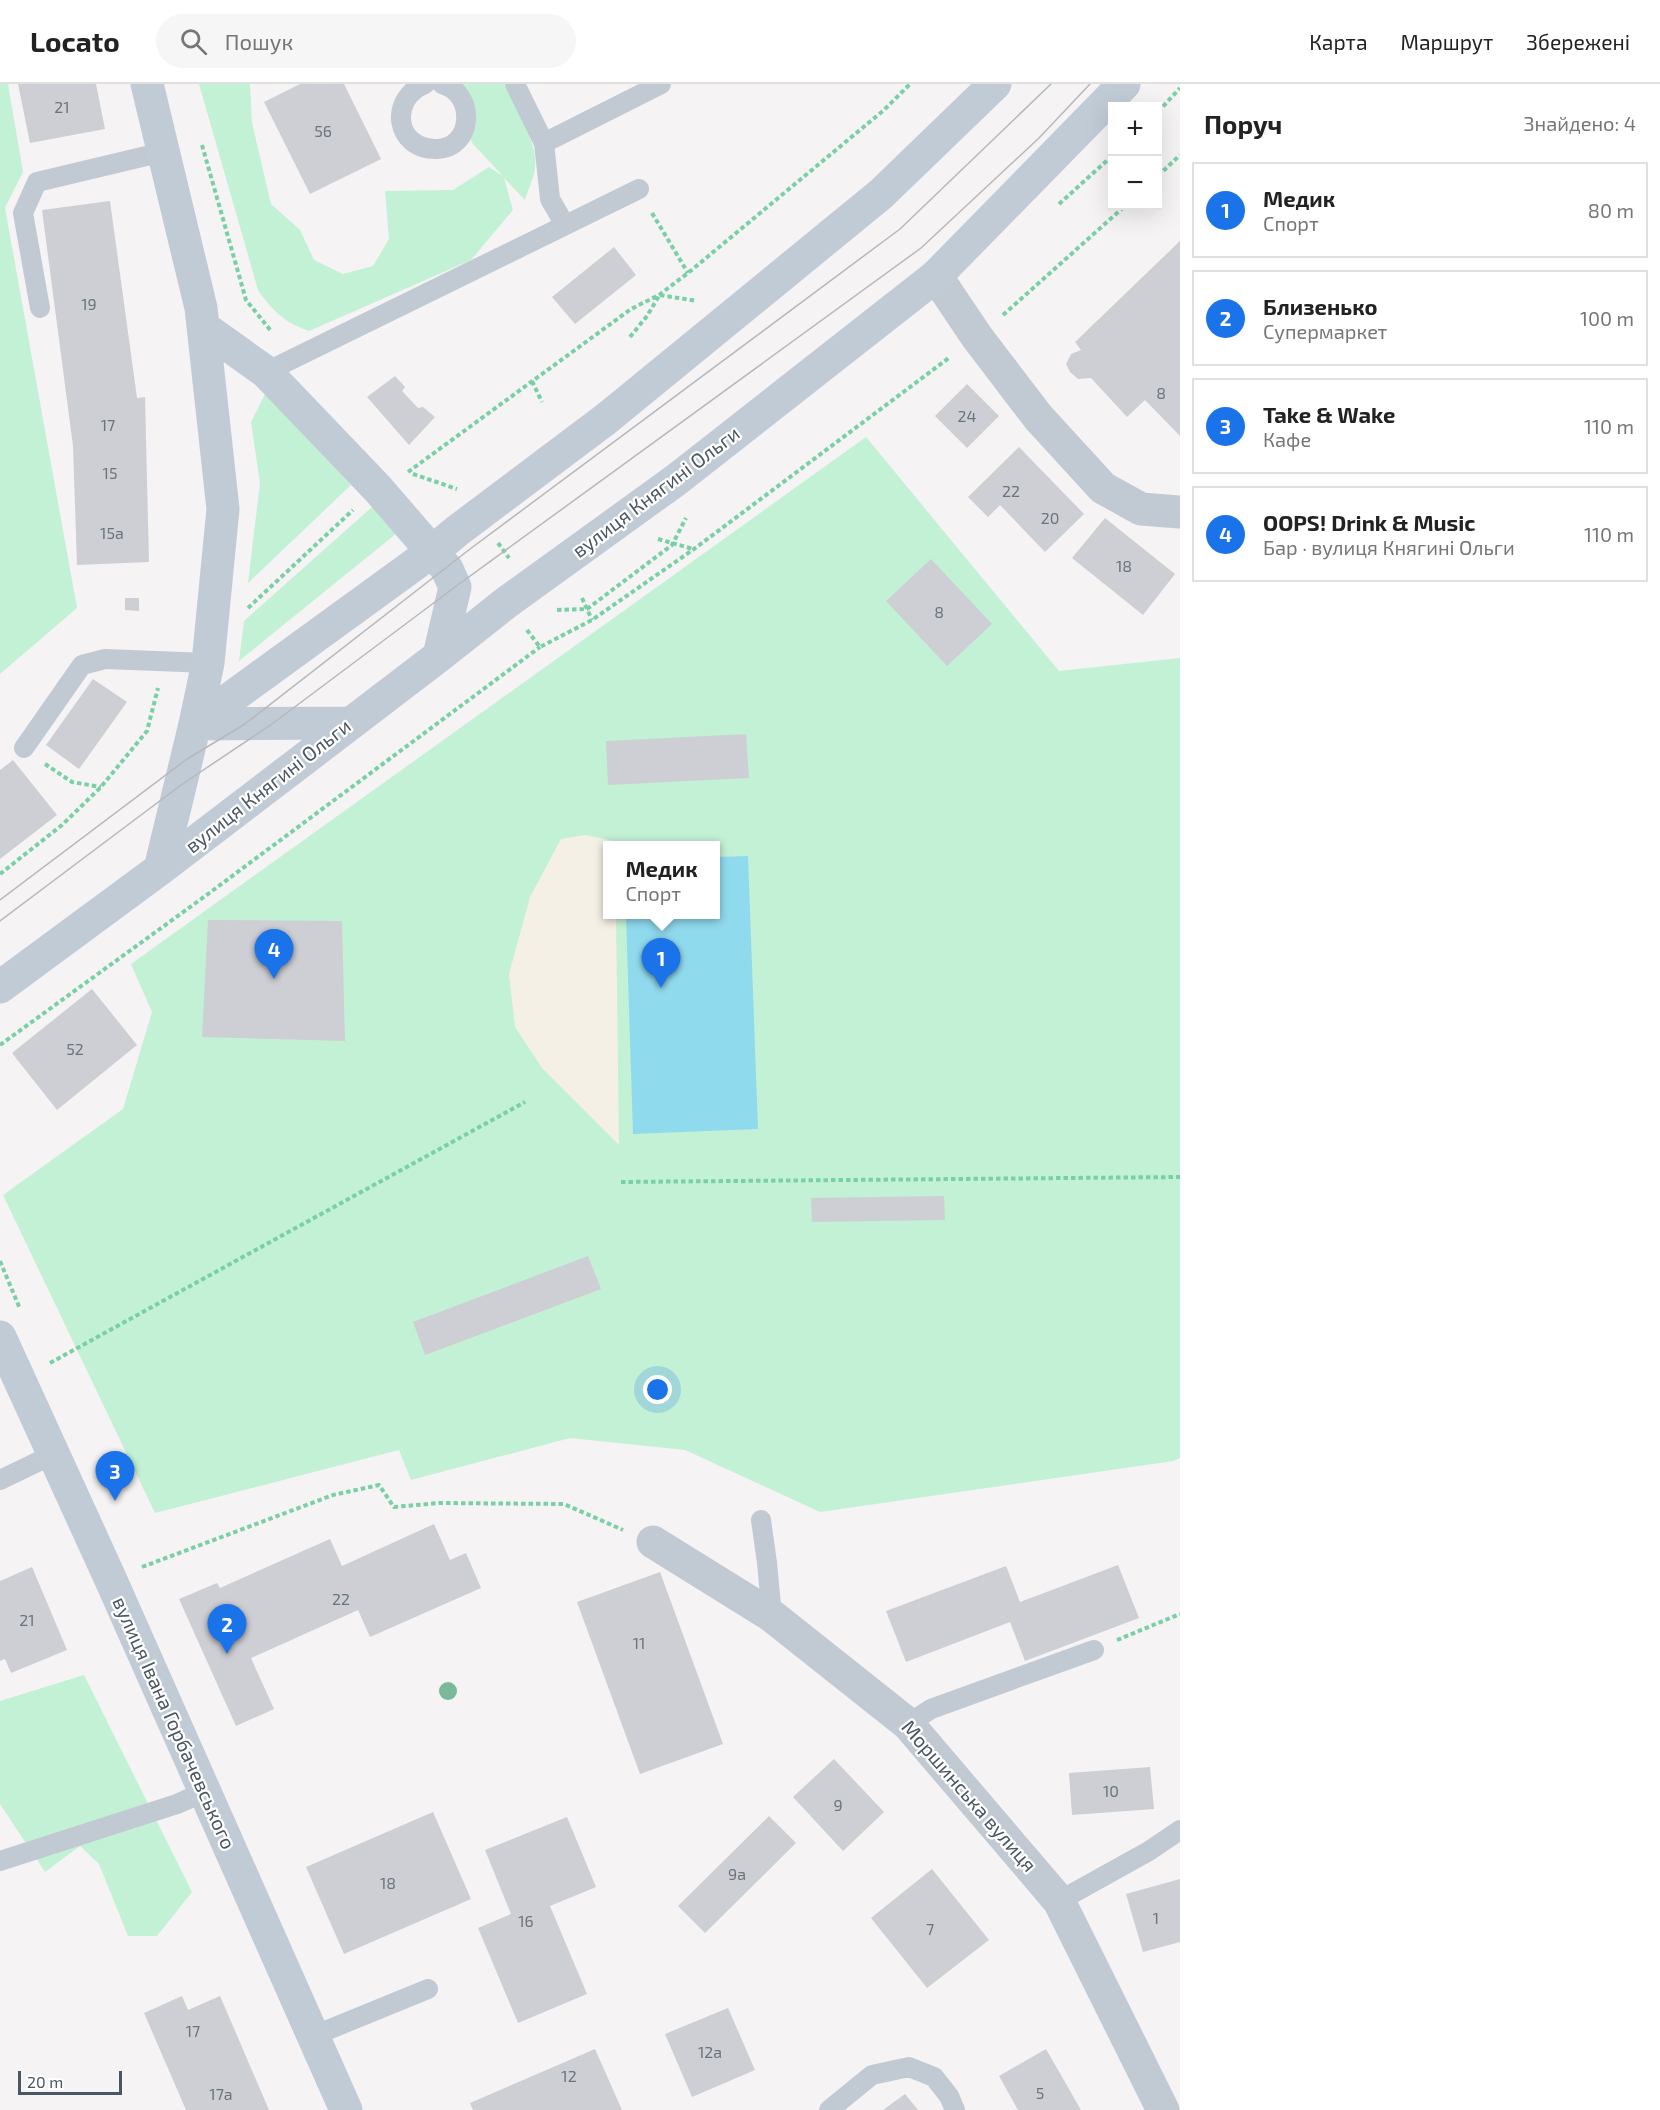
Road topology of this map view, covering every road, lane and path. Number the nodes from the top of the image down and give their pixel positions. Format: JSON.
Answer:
{"nodes":[{"id":1,"x":147,"y":84,"type":"edge"},
{"id":2,"x":425,"y":84,"type":"edge"},
{"id":3,"x":442,"y":84,"type":"edge"},
{"id":4,"x":514,"y":84,"type":"edge"},
{"id":5,"x":661,"y":84,"type":"edge"},
{"id":6,"x":910,"y":84,"type":"edge"},
{"id":7,"x":995,"y":84,"type":"edge"},
{"id":8,"x":1124,"y":84,"type":"edge"},
{"id":9,"x":1180,"y":88,"type":"edge"},
{"id":10,"x":1162,"y":108,"type":"edge"},
{"id":11,"x":544,"y":143,"type":"junction"},
{"id":12,"x":202,"y":145,"type":"dead end"},
{"id":13,"x":164,"y":152,"type":"junction"},
{"id":14,"x":1180,"y":155,"type":"edge"},
{"id":15,"x":1162,"y":172,"type":"edge"},
{"id":16,"x":639,"y":189,"type":"dead end"},
{"id":17,"x":1121,"y":210,"type":"edge"},
{"id":18,"x":658,"y":224,"type":"dead end"},
{"id":19,"x":565,"y":225,"type":"junction"},
{"id":20,"x":688,"y":273,"type":"junction"},
{"id":21,"x":936,"y":276,"type":"junction"},
{"id":22,"x":659,"y":295,"type":"junction"},
{"id":23,"x":40,"y":308,"type":"dead end"},
{"id":24,"x":203,"y":327,"type":"junction"},
{"id":25,"x":630,"y":337,"type":"dead end"},
{"id":26,"x":977,"y":337,"type":"junction"},
{"id":27,"x":280,"y":365,"type":"junction"},
{"id":28,"x":532,"y":381,"type":"junction"},
{"id":29,"x":542,"y":402,"type":"dead end"},
{"id":30,"x":400,"y":475,"type":"dead end"},
{"id":31,"x":457,"y":489,"type":"dead end"},
{"id":32,"x":356,"y":507,"type":"dead end"},
{"id":33,"x":1180,"y":512,"type":"edge"},
{"id":34,"x":477,"y":516,"type":"junction"},
{"id":35,"x":658,"y":539,"type":"dead end"},
{"id":36,"x":694,"y":549,"type":"junction"},
{"id":37,"x":433,"y":551,"type":"junction"},
{"id":38,"x":530,"y":586,"type":"junction"},
{"id":39,"x":582,"y":597,"type":"dead end"},
{"id":40,"x":246,"y":610,"type":"dead end"},
{"id":41,"x":592,"y":620,"type":"junction"},
{"id":42,"x":523,"y":626,"type":"dead end"},
{"id":43,"x":540,"y":647,"type":"junction"},
{"id":44,"x":440,"y":656,"type":"junction"},
{"id":45,"x":166,"y":660,"type":"junction"},
{"id":46,"x":207,"y":663,"type":"junction"},
{"id":47,"x":350,"y":723,"type":"junction"},
{"id":48,"x":195,"y":724,"type":"junction"},
{"id":49,"x":24,"y":748,"type":"dead end"},
{"id":50,"x":45,"y":764,"type":"dead end"},
{"id":51,"x":101,"y":787,"type":"junction"},
{"id":52,"x":160,"y":869,"type":"junction"},
{"id":53,"x":0,"y":874,"type":"edge"},
{"id":54,"x":0,"y":987,"type":"edge"},
{"id":55,"x":0,"y":1045,"type":"edge"},
{"id":56,"x":525,"y":1102,"type":"dead end"},
{"id":57,"x":1180,"y":1176,"type":"edge"},
{"id":58,"x":621,"y":1182,"type":"dead end"},
{"id":59,"x":0,"y":1337,"type":"edge"},
{"id":60,"x":44,"y":1366,"type":"dead end"},
{"id":61,"x":54,"y":1454,"type":"junction"},
{"id":62,"x":0,"y":1480,"type":"edge"},
{"id":63,"x":761,"y":1520,"type":"dead end"},
{"id":64,"x":653,"y":1542,"type":"joint"},
{"id":65,"x":110,"y":1578,"type":"junction"},
{"id":66,"x":1180,"y":1614,"type":"edge"},
{"id":67,"x":772,"y":1616,"type":"junction"},
{"id":68,"x":1094,"y":1650,"type":"joint"},
{"id":69,"x":908,"y":1724,"type":"junction"},
{"id":70,"x":204,"y":1792,"type":"junction"},
{"id":71,"x":1180,"y":1830,"type":"edge"},
{"id":72,"x":0,"y":1861,"type":"edge"},
{"id":73,"x":1059,"y":1901,"type":"junction"},
{"id":74,"x":428,"y":1989,"type":"dead end"},
{"id":75,"x":313,"y":2036,"type":"junction"},
{"id":76,"x":1168,"y":2099,"type":"edge"},
{"id":77,"x":346,"y":2110,"type":"edge"},
{"id":78,"x":829,"y":2110,"type":"edge"},
{"id":79,"x":955,"y":2110,"type":"edge"}],
"edges":[{"from":1,"to":13,"type":"main road"},
{"from":2,"to":3,"type":"lane"},
{"from":4,"to":11,"type":"lane"},
{"from":5,"to":11,"type":"lane"},
{"from":6,"to":20,"type":"path"},
{"from":7,"to":34,"type":"main road"},
{"from":8,"to":21,"type":"main road","name":"вулиця Княгині Ольги"},
{"from":9,"to":10,"type":"path"},
{"from":11,"to":19,"type":"lane"},
{"from":12,"to":27,"type":"path"},
{"from":13,"to":23,"type":"lane"},
{"from":13,"to":24,"type":"main road"},
{"from":14,"to":15,"type":"path"},
{"from":16,"to":19,"type":"lane"},
{"from":17,"to":26,"type":"path"},
{"from":18,"to":20,"type":"path"},
{"from":19,"to":27,"type":"lane"},
{"from":20,"to":22,"type":"path"},
{"from":21,"to":26,"type":"street"},
{"from":21,"to":38,"type":"main road","name":"вулиця Княгині Ольги"},
{"from":22,"to":25,"type":"path"},
{"from":22,"to":28,"type":"path"},
{"from":24,"to":27,"type":"main road"},
{"from":24,"to":46,"type":"main road"},
{"from":26,"to":33,"type":"street"},
{"from":26,"to":36,"type":"path"},
{"from":27,"to":37,"type":"main road"},
{"from":28,"to":29,"type":"path"},
{"from":28,"to":30,"type":"path"},
{"from":31,"to":34,"type":"path"},
{"from":32,"to":40,"type":"path"},
{"from":34,"to":37,"type":"main road"},
{"from":34,"to":38,"type":"path"},
{"from":35,"to":36,"type":"path"},
{"from":36,"to":41,"type":"path"},
{"from":37,"to":44,"type":"main road"},
{"from":37,"to":48,"type":"main road"},
{"from":38,"to":44,"type":"main road","name":"вулиця Княгині Ольги"},
{"from":39,"to":41,"type":"path"},
{"from":41,"to":43,"type":"path"},
{"from":42,"to":43,"type":"path"},
{"from":43,"to":55,"type":"path"},
{"from":44,"to":47,"type":"main road","name":"вулиця Княгині Ольги"},
{"from":45,"to":46,"type":"lane"},
{"from":45,"to":49,"type":"lane"},
{"from":45,"to":51,"type":"path"},
{"from":46,"to":48,"type":"main road"},
{"from":47,"to":48,"type":"main road"},
{"from":47,"to":52,"type":"main road","name":"вулиця Княгині Ольги"},
{"from":48,"to":52,"type":"main road"},
{"from":50,"to":51,"type":"path"},
{"from":51,"to":53,"type":"path"},
{"from":52,"to":54,"type":"main road","name":"вулиця Княгині Ольги"},
{"from":56,"to":60,"type":"path"},
{"from":57,"to":58,"type":"path"},
{"from":59,"to":61,"type":"main road","name":"вулиця Івана Горбачевського"},
{"from":61,"to":62,"type":"lane"},
{"from":61,"to":65,"type":"main road","name":"вулиця Івана Горбачевського"},
{"from":63,"to":67,"type":"lane"},
{"from":64,"to":65,"type":"path"},
{"from":64,"to":67,"type":"street","name":"Моршинська вулиця"},
{"from":65,"to":70,"type":"main road","name":"вулиця Івана Горбачевського"},
{"from":66,"to":68,"type":"path"},
{"from":67,"to":69,"type":"street","name":"Моршинська вулиця"},
{"from":68,"to":69,"type":"lane"},
{"from":69,"to":73,"type":"street","name":"Моршинська вулиця"},
{"from":70,"to":72,"type":"lane"},
{"from":70,"to":75,"type":"main road","name":"вулиця Івана Горбачевського"},
{"from":71,"to":73,"type":"lane"},
{"from":73,"to":76,"type":"street","name":"Моршинська вулиця"},
{"from":74,"to":75,"type":"lane"},
{"from":75,"to":77,"type":"main road","name":"вулиця Івана Горбачевського"},
{"from":78,"to":79,"type":"lane"}]}
